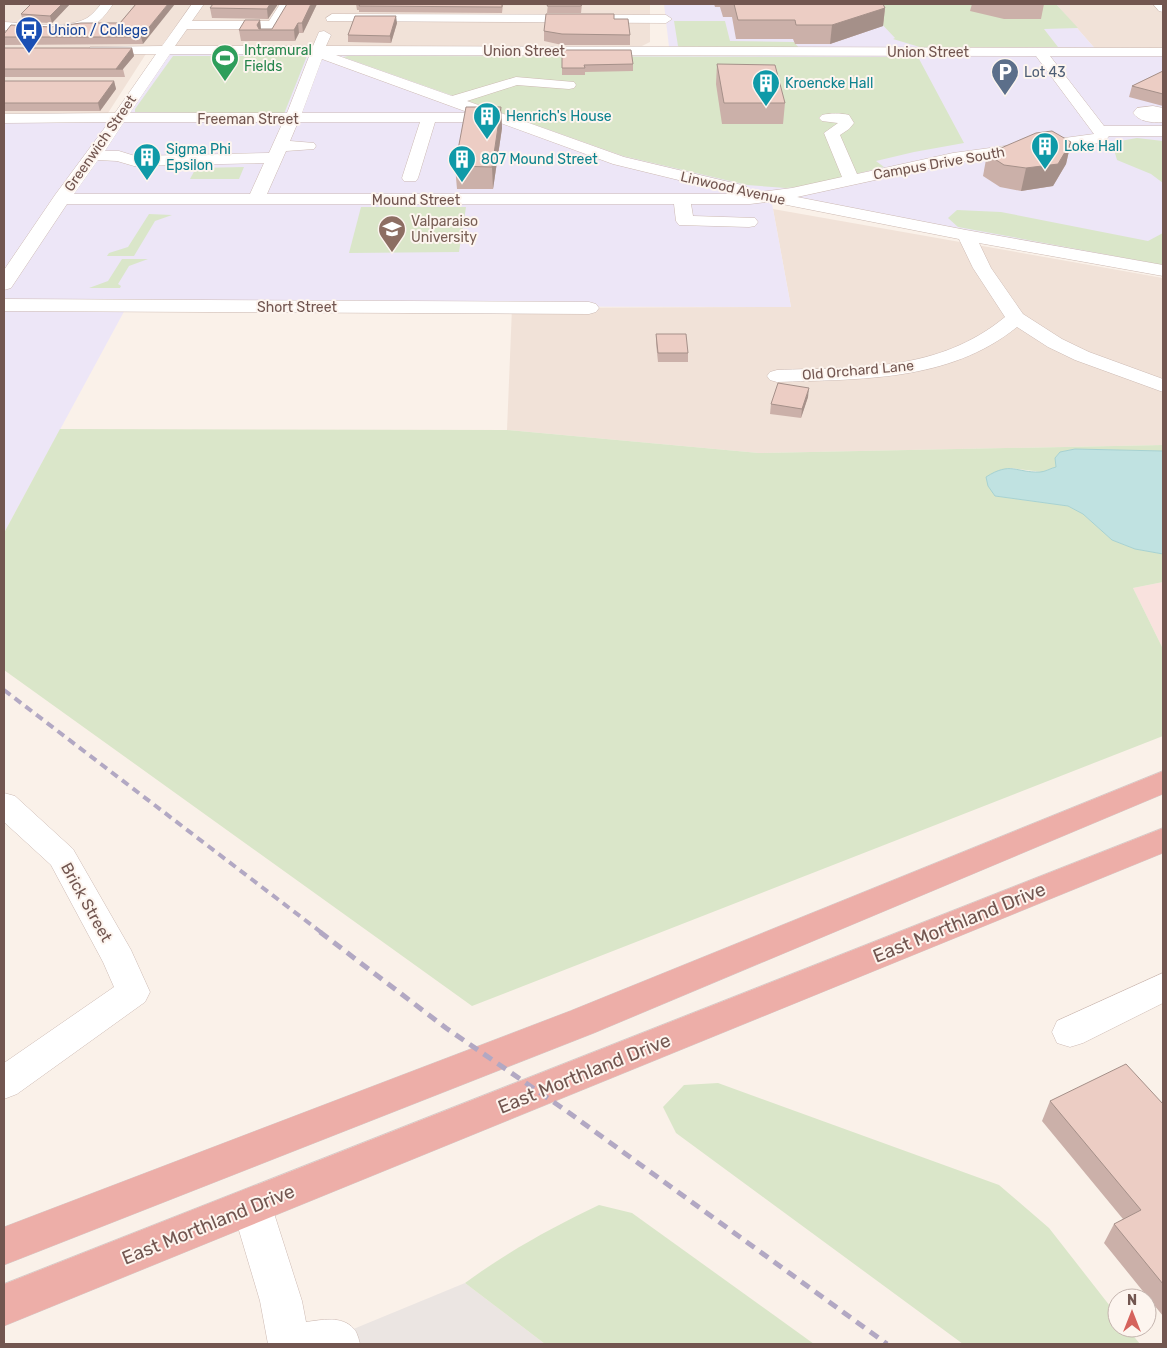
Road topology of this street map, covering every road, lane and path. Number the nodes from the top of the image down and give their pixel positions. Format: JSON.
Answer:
{"nodes":[{"id":1,"x":107,"y":4,"type":"edge"},
{"id":2,"x":198,"y":4,"type":"edge"},
{"id":3,"x":286,"y":4,"type":"edge"},
{"id":4,"x":664,"y":4,"type":"edge"},
{"id":5,"x":1159,"y":4,"type":"edge"},
{"id":6,"x":1163,"y":8,"type":"edge"},
{"id":7,"x":334,"y":12,"type":"edge"},
{"id":8,"x":318,"y":15,"type":"dead end"},
{"id":9,"x":422,"y":18,"type":"junction"},
{"id":10,"x":4,"y":26,"type":"edge"},
{"id":11,"x":182,"y":26,"type":"junction"},
{"id":12,"x":668,"y":35,"type":"junction"},
{"id":13,"x":413,"y":41,"type":"junction"},
{"id":14,"x":316,"y":42,"type":"junction"},
{"id":15,"x":83,"y":50,"type":"edge"},
{"id":16,"x":164,"y":51,"type":"junction"},
{"id":17,"x":1040,"y":52,"type":"junction"},
{"id":18,"x":1163,"y":52,"type":"edge"},
{"id":19,"x":569,"y":85,"type":"dead end"},
{"id":20,"x":452,"y":101,"type":"junction"},
{"id":21,"x":1163,"y":112,"type":"edge"},
{"id":22,"x":493,"y":116,"type":"junction"},
{"id":23,"x":4,"y":118,"type":"edge"},
{"id":24,"x":119,"y":118,"type":"junction"},
{"id":25,"x":429,"y":118,"type":"junction"},
{"id":26,"x":827,"y":118,"type":"dead end"},
{"id":27,"x":1163,"y":118,"type":"edge"},
{"id":28,"x":292,"y":119,"type":"junction"},
{"id":29,"x":177,"y":124,"type":"junction"},
{"id":30,"x":139,"y":130,"type":"dead end"},
{"id":31,"x":202,"y":130,"type":"dead end"},
{"id":32,"x":1100,"y":131,"type":"junction"},
{"id":33,"x":1163,"y":131,"type":"edge"},
{"id":34,"x":308,"y":146,"type":"dead end"},
{"id":35,"x":277,"y":152,"type":"junction"},
{"id":36,"x":93,"y":155,"type":"junction"},
{"id":37,"x":410,"y":178,"type":"dead end"},
{"id":38,"x":851,"y":180,"type":"junction"},
{"id":39,"x":770,"y":197,"type":"junction"},
{"id":40,"x":60,"y":200,"type":"junction"},
{"id":41,"x":256,"y":200,"type":"junction"},
{"id":42,"x":682,"y":200,"type":"junction"},
{"id":43,"x":749,"y":222,"type":"dead end"},
{"id":44,"x":966,"y":236,"type":"junction"},
{"id":45,"x":1163,"y":270,"type":"edge"},
{"id":46,"x":4,"y":284,"type":"edge"},
{"id":47,"x":4,"y":306,"type":"edge"},
{"id":48,"x":589,"y":308,"type":"dead end"},
{"id":49,"x":1016,"y":318,"type":"junction"},
{"id":50,"x":778,"y":376,"type":"dead end"},
{"id":51,"x":1163,"y":386,"type":"edge"},
{"id":52,"x":1163,"y":782,"type":"edge"},
{"id":53,"x":4,"y":804,"type":"edge"},
{"id":54,"x":1162,"y":842,"type":"edge"},
{"id":55,"x":1163,"y":987,"type":"edge"},
{"id":56,"x":1070,"y":1032,"type":"dead end"},
{"id":57,"x":4,"y":1083,"type":"edge"},
{"id":58,"x":252,"y":1206,"type":"junction"},
{"id":59,"x":4,"y":1246,"type":"edge"},
{"id":60,"x":4,"y":1305,"type":"edge"},
{"id":61,"x":289,"y":1344,"type":"edge"},
{"id":62,"x":295,"y":1344,"type":"edge"},
{"id":63,"x":339,"y":1344,"type":"edge"}],
"edges":[{"from":1,"to":10,"type":"street"},
{"from":2,"to":11,"type":"street","name":"Greenwich Street"},
{"from":3,"to":11,"type":"street"},
{"from":4,"to":12,"type":"street"},
{"from":5,"to":6,"type":"street"},
{"from":7,"to":8,"type":"street"},
{"from":7,"to":9,"type":"street"},
{"from":7,"to":14,"type":"street"},
{"from":9,"to":12,"type":"street"},
{"from":9,"to":13,"type":"street"},
{"from":11,"to":16,"type":"street","name":"Greenwich Street"},
{"from":12,"to":13,"type":"street","name":"Union Street"},
{"from":12,"to":17,"type":"street","name":"Union Street"},
{"from":13,"to":14,"type":"street","name":"Union Street"},
{"from":14,"to":16,"type":"street","name":"Union Street"},
{"from":14,"to":20,"type":"street","name":"Linwood Avenue"},
{"from":14,"to":28,"type":"street"},
{"from":15,"to":16,"type":"street","name":"Union Street"},
{"from":16,"to":24,"type":"street","name":"Greenwich Street"},
{"from":17,"to":18,"type":"street","name":"Union Street"},
{"from":17,"to":32,"type":"street"},
{"from":19,"to":20,"type":"street"},
{"from":20,"to":22,"type":"street","name":"Linwood Avenue"},
{"from":21,"to":27,"type":"street"},
{"from":22,"to":25,"type":"street","name":"Freeman Street"},
{"from":22,"to":39,"type":"street","name":"Linwood Avenue"},
{"from":23,"to":24,"type":"street","name":"Freeman Street"},
{"from":24,"to":29,"type":"street","name":"Freeman Street"},
{"from":24,"to":36,"type":"street","name":"Greenwich Street"},
{"from":25,"to":28,"type":"street","name":"Freeman Street"},
{"from":25,"to":37,"type":"street"},
{"from":26,"to":38,"type":"street"},
{"from":28,"to":29,"type":"street","name":"Freeman Street"},
{"from":28,"to":35,"type":"street"},
{"from":29,"to":30,"type":"street"},
{"from":29,"to":31,"type":"street"},
{"from":32,"to":33,"type":"street"},
{"from":32,"to":38,"type":"street","name":"Campus Drive South"},
{"from":34,"to":35,"type":"street"},
{"from":35,"to":36,"type":"street"},
{"from":35,"to":41,"type":"street"},
{"from":36,"to":40,"type":"street","name":"Greenwich Street"},
{"from":38,"to":39,"type":"street","name":"Campus Drive South"},
{"from":39,"to":42,"type":"street","name":"Mound Street"},
{"from":39,"to":44,"type":"street","name":"Linwood Avenue"},
{"from":40,"to":41,"type":"street","name":"Mound Street"},
{"from":40,"to":46,"type":"street","name":"Greenwich Street"},
{"from":41,"to":42,"type":"street","name":"Mound Street"},
{"from":42,"to":43,"type":"street"},
{"from":44,"to":45,"type":"street","name":"Linwood Avenue"},
{"from":44,"to":49,"type":"street"},
{"from":47,"to":48,"type":"street","name":"Short Street"},
{"from":49,"to":50,"type":"street","name":"Old Orchard Lane"},
{"from":49,"to":51,"type":"street"},
{"from":52,"to":59,"type":"highway"},
{"from":53,"to":57,"type":"street","name":"Brick Street"},
{"from":54,"to":58,"type":"highway","name":"East Morthland Drive"},
{"from":55,"to":56,"type":"street"},
{"from":58,"to":60,"type":"highway","name":"East Morthland Drive"},
{"from":58,"to":61,"type":"street"},
{"from":62,"to":63,"type":"street"}]}
